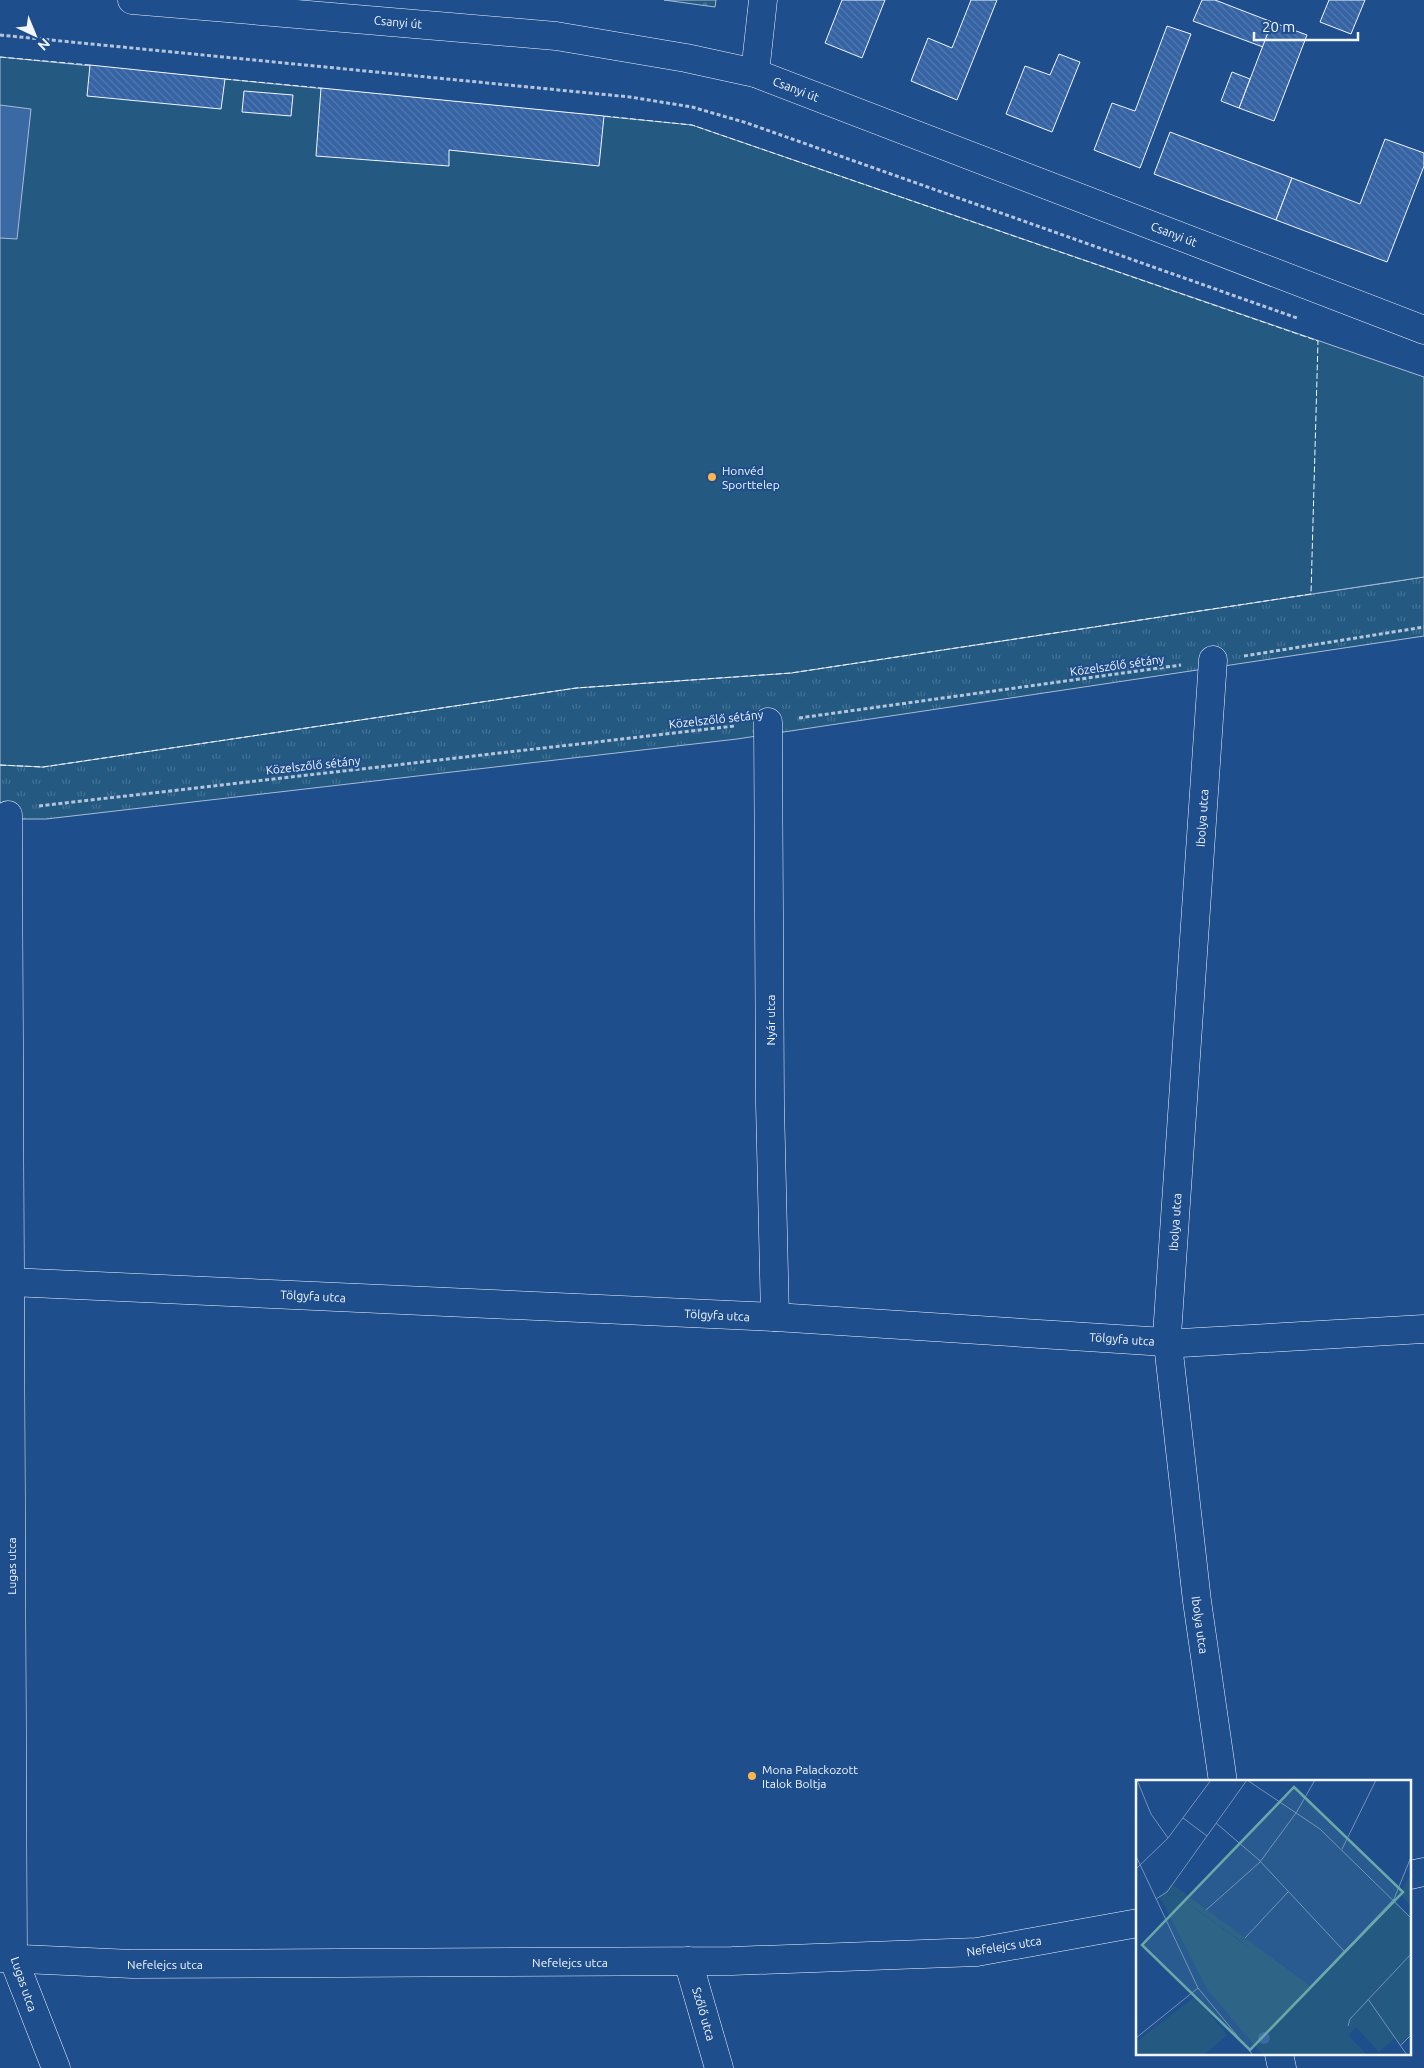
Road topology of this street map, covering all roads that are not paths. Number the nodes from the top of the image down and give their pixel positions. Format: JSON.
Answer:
{"nodes":[{"id":1,"x":132,"y":0,"type":"edge"},
{"id":2,"x":763,"y":0,"type":"edge"},
{"id":3,"x":755,"y":74,"type":"junction"},
{"id":4,"x":1424,"y":330,"type":"edge"},
{"id":5,"x":1213,"y":660,"type":"road end"},
{"id":6,"x":768,"y":722,"type":"road end"},
{"id":7,"x":8,"y":815,"type":"road end"},
{"id":8,"x":10,"y":1282,"type":"junction"},
{"id":9,"x":775,"y":1317,"type":"junction"},
{"id":10,"x":1424,"y":1329,"type":"edge"},
{"id":11,"x":1168,"y":1342,"type":"junction"},
{"id":12,"x":1223,"y":1780,"type":"edge"},
{"id":13,"x":1136,"y":1923,"type":"edge"},
{"id":14,"x":6,"y":1958,"type":"edge"},
{"id":15,"x":688,"y":1961,"type":"junction"},
{"id":16,"x":56,"y":2068,"type":"edge"},
{"id":17,"x":719,"y":2068,"type":"edge"}],
"edges":[{"from":1,"to":3,"type":"street","name":"Csanyi út"},
{"from":2,"to":3,"type":"street"},
{"from":3,"to":4,"type":"street","name":"Csanyi út"},
{"from":5,"to":11,"type":"street","name":"Ibolya utca"},
{"from":6,"to":9,"type":"street","name":"Nyár utca"},
{"from":7,"to":8,"type":"street","name":"Lugas utca"},
{"from":8,"to":9,"type":"street","name":"Tölgyfa utca"},
{"from":8,"to":14,"type":"street","name":"Lugas utca"},
{"from":9,"to":11,"type":"street","name":"Tölgyfa utca"},
{"from":10,"to":11,"type":"street","name":"Tölgyfa utca"},
{"from":11,"to":12,"type":"street","name":"Ibolya utca"},
{"from":13,"to":15,"type":"street","name":"Nefelejcs utca"},
{"from":14,"to":15,"type":"street","name":"Nefelejcs utca"},
{"from":14,"to":16,"type":"street","name":"Lugas utca"},
{"from":15,"to":17,"type":"street","name":"Szőlő utca"}]}
